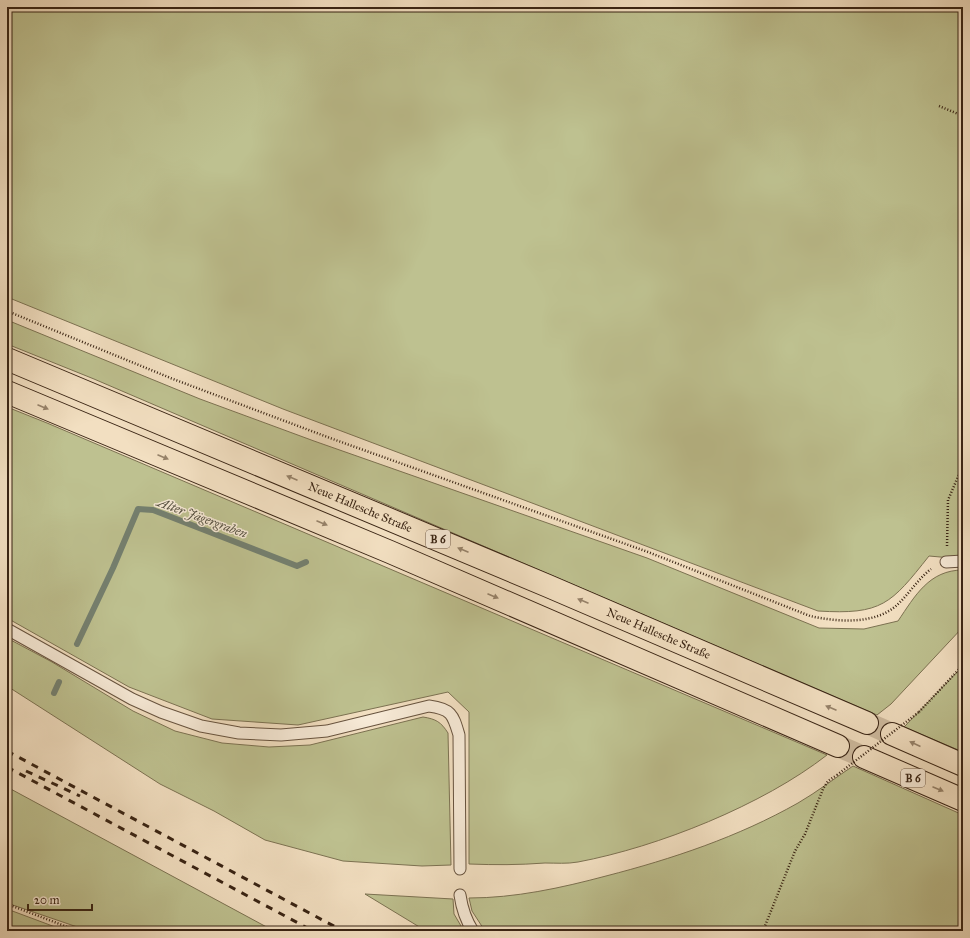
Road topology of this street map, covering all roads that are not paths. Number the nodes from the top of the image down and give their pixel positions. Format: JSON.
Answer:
{"nodes":[{"id":1,"x":7,"y":358,"type":"edge"},
{"id":2,"x":7,"y":392,"type":"edge"},
{"id":3,"x":963,"y":561,"type":"edge"},
{"id":4,"x":946,"y":562,"type":"road end"},
{"id":5,"x":7,"y":629,"type":"edge"},
{"id":6,"x":867,"y":723,"type":"tunnel mouth"},
{"id":7,"x":892,"y":734,"type":"tunnel mouth"},
{"id":8,"x":838,"y":746,"type":"tunnel mouth"},
{"id":9,"x":864,"y":757,"type":"tunnel mouth"},
{"id":10,"x":963,"y":765,"type":"edge"},
{"id":11,"x":963,"y":800,"type":"edge"},
{"id":12,"x":460,"y":869,"type":"dead end"},
{"id":13,"x":460,"y":895,"type":"dead end"},
{"id":14,"x":473,"y":931,"type":"edge"}],
"edges":[{"from":6,"to":1,"type":"main road","name":"Neue Hallesche Straße","number":"B 6","one_way":true},
{"from":2,"to":8,"type":"main road","number":"B 6","one_way":true},
{"from":3,"to":4,"type":"lane"},
{"from":5,"to":12,"type":"lane"},
{"from":10,"to":7,"type":"main road","one_way":true},
{"from":9,"to":11,"type":"main road","number":"B 6","one_way":true},
{"from":13,"to":14,"type":"lane"}]}
